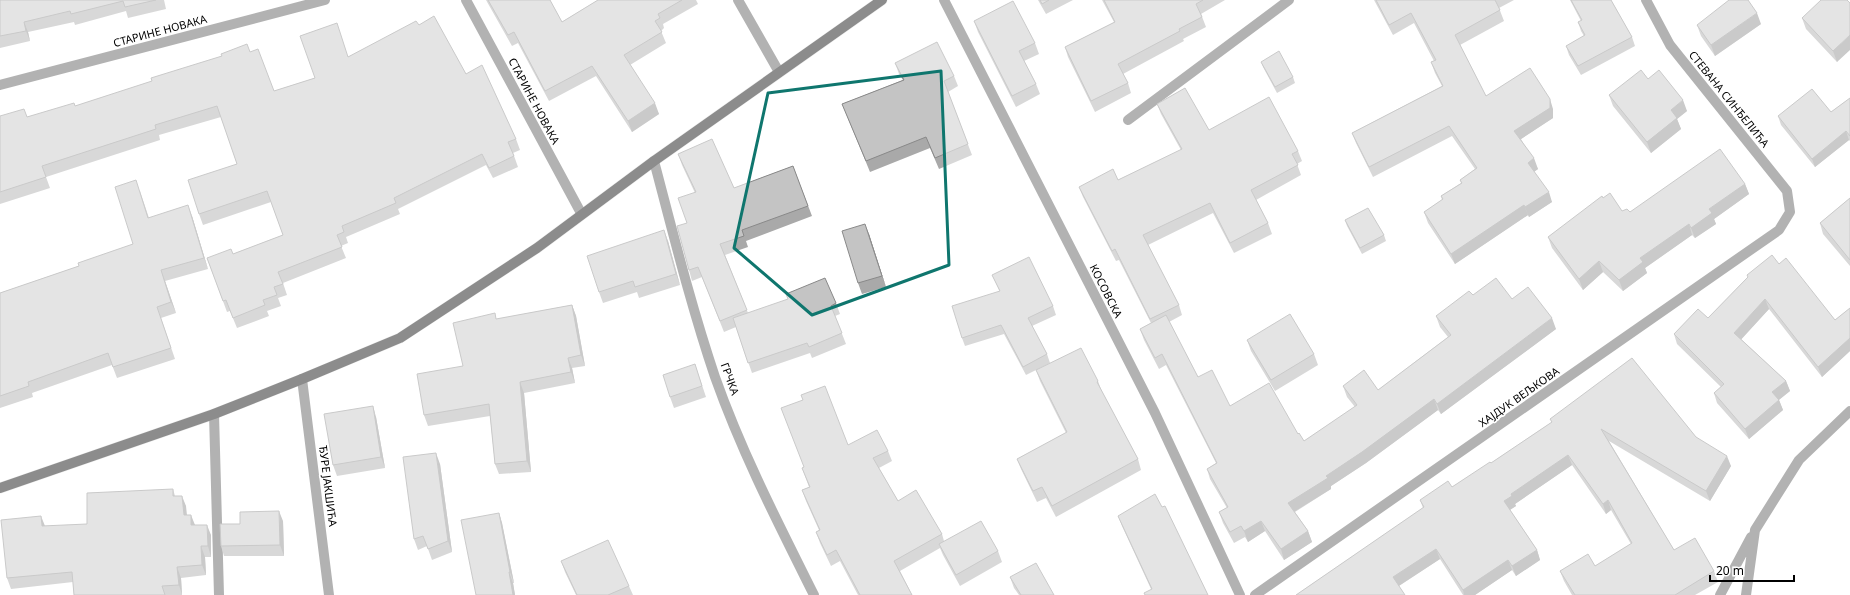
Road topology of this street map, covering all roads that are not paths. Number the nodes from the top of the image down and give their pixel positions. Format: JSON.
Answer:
{"nodes":[{"id":1,"x":325,"y":0,"type":"edge"},
{"id":2,"x":466,"y":0,"type":"edge"},
{"id":3,"x":738,"y":0,"type":"edge"},
{"id":4,"x":882,"y":0,"type":"edge"},
{"id":5,"x":944,"y":0,"type":"edge"},
{"id":6,"x":1289,"y":0,"type":"edge"},
{"id":7,"x":1646,"y":0,"type":"edge"},
{"id":8,"x":779,"y":72,"type":"junction"},
{"id":9,"x":0,"y":85,"type":"edge"},
{"id":10,"x":1128,"y":120,"type":"dead end"},
{"id":11,"x":654,"y":161,"type":"junction"},
{"id":12,"x":1790,"y":212,"type":"joint"},
{"id":13,"x":581,"y":213,"type":"junction"},
{"id":14,"x":302,"y":379,"type":"junction"},
{"id":15,"x":1850,"y":411,"type":"edge"},
{"id":16,"x":214,"y":414,"type":"junction"},
{"id":17,"x":0,"y":488,"type":"edge"},
{"id":18,"x":1755,"y":530,"type":"junction"},
{"id":19,"x":219,"y":595,"type":"edge"},
{"id":20,"x":329,"y":595,"type":"edge"},
{"id":21,"x":814,"y":595,"type":"edge"},
{"id":22,"x":1240,"y":595,"type":"edge"},
{"id":23,"x":1255,"y":595,"type":"edge"},
{"id":24,"x":1720,"y":595,"type":"edge"},
{"id":25,"x":1746,"y":595,"type":"edge"}],
"edges":[{"from":1,"to":9,"type":"street","name":"СТАРИНЕ НОВАКА"},
{"from":2,"to":13,"type":"street","name":"СТАРИНЕ НОВАКА"},
{"from":3,"to":8,"type":"street"},
{"from":4,"to":8,"type":"main road"},
{"from":5,"to":22,"type":"street","name":"КОСОВСКА"},
{"from":6,"to":10,"type":"street"},
{"from":7,"to":12,"type":"street","name":"СТЕВАНА СИНЂЕЛИЋА"},
{"from":8,"to":11,"type":"main road"},
{"from":11,"to":13,"type":"main road"},
{"from":11,"to":21,"type":"street","name":"ГРЧКА"},
{"from":12,"to":23,"type":"street","name":"ХАЈДУК ВЕЉКОВА"},
{"from":13,"to":14,"type":"main road"},
{"from":14,"to":16,"type":"main road"},
{"from":14,"to":20,"type":"street","name":"ЂУРЕ ЈАКШИЋА"},
{"from":15,"to":18,"type":"street"},
{"from":16,"to":17,"type":"main road"},
{"from":16,"to":19,"type":"street"},
{"from":18,"to":24,"type":"street"},
{"from":18,"to":25,"type":"street"}]}
